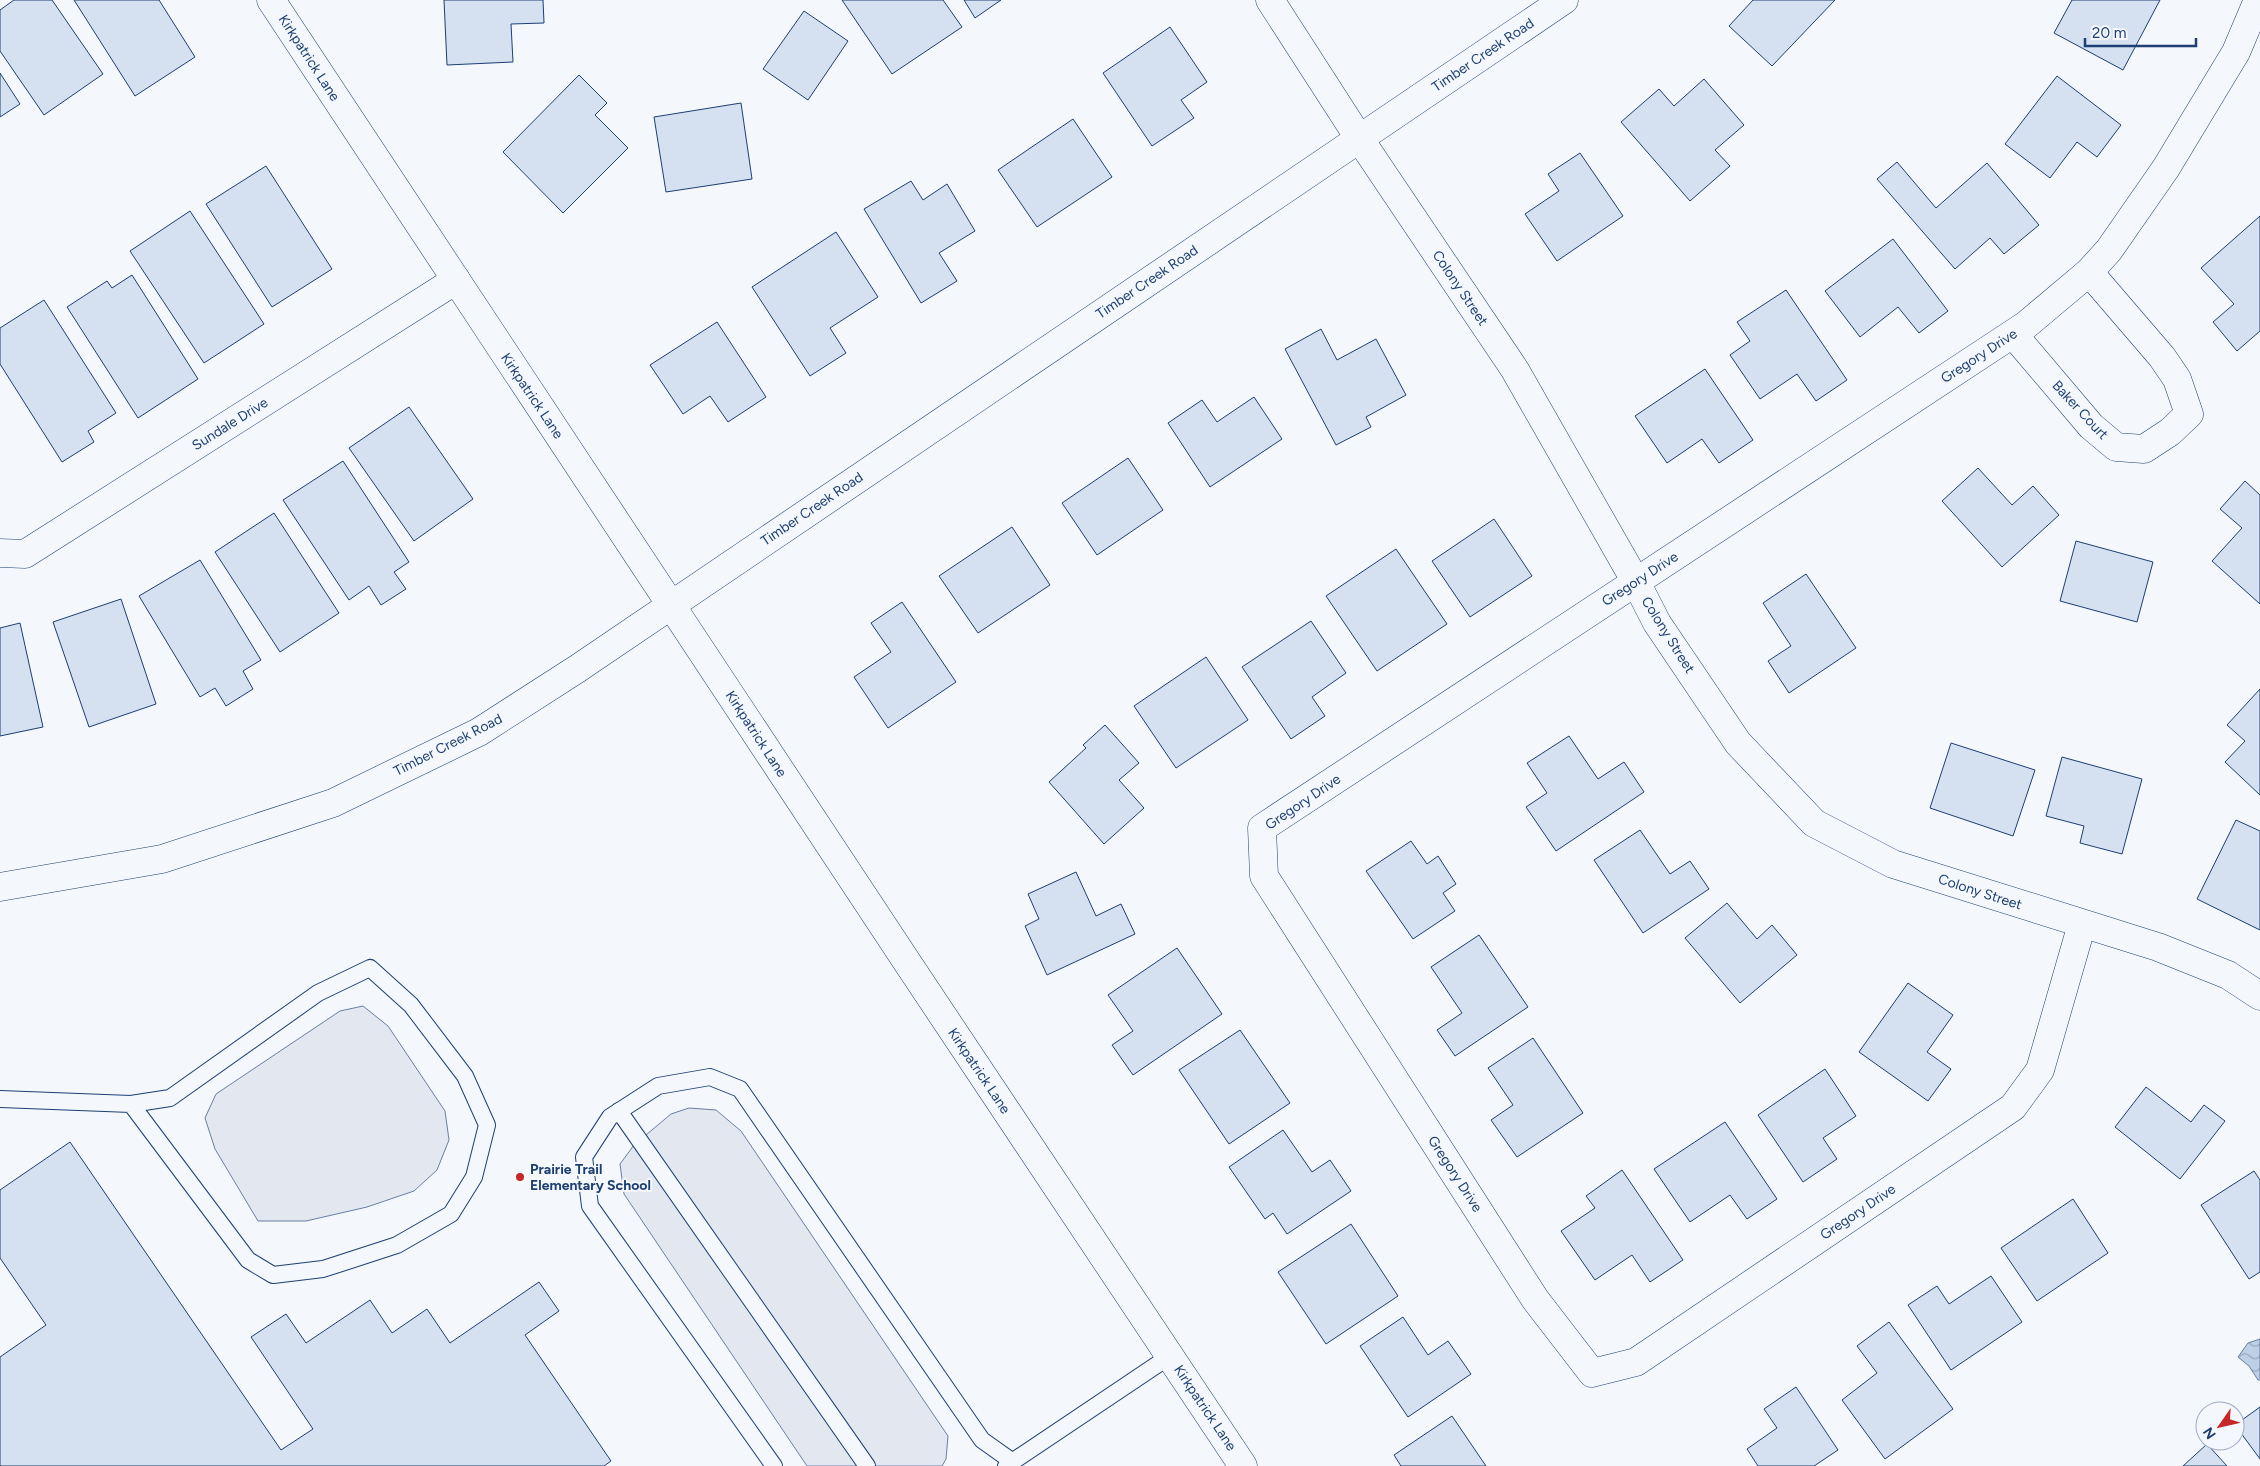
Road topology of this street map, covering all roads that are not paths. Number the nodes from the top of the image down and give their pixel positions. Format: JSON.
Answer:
{"nodes":[{"id":1,"x":270,"y":0,"type":"edge"},
{"id":2,"x":1270,"y":0,"type":"edge"},
{"id":3,"x":1564,"y":0,"type":"edge"},
{"id":4,"x":2258,"y":0,"type":"edge"},
{"id":5,"x":1359,"y":138,"type":"junction"},
{"id":6,"x":2089,"y":272,"type":"junction"},
{"id":7,"x":456,"y":280,"type":"junction"},
{"id":8,"x":2013,"y":334,"type":"junction"},
{"id":9,"x":0,"y":553,"type":"edge"},
{"id":10,"x":1636,"y":582,"type":"junction"},
{"id":11,"x":670,"y":605,"type":"junction"},
{"id":12,"x":0,"y":887,"type":"edge"},
{"id":13,"x":2082,"y":924,"type":"junction"},
{"id":14,"x":2260,"y":996,"type":"edge"},
{"id":15,"x":0,"y":1099,"type":"edge"},
{"id":16,"x":131,"y":1104,"type":"junction"},
{"id":17,"x":619,"y":1111,"type":"junction"},
{"id":18,"x":1170,"y":1356,"type":"junction"},
{"id":19,"x":1009,"y":1464,"type":"edge"},
{"id":20,"x":774,"y":1466,"type":"edge"},
{"id":21,"x":867,"y":1466,"type":"edge"},
{"id":22,"x":1243,"y":1466,"type":"edge"}],
"edges":[{"from":1,"to":7,"type":"street","name":"Kirkpatrick Lane"},
{"from":2,"to":5,"type":"street","name":"Colony Street"},
{"from":3,"to":5,"type":"street","name":"Timber Creek Road"},
{"from":4,"to":6,"type":"street","name":"Gregory Drive"},
{"from":5,"to":10,"type":"street","name":"Colony Street"},
{"from":5,"to":11,"type":"street","name":"Timber Creek Road"},
{"from":6,"to":8,"type":"street","name":"Gregory Drive"},
{"from":6,"to":8,"type":"street","name":"Baker Court"},
{"from":7,"to":9,"type":"street","name":"Sundale Drive"},
{"from":7,"to":11,"type":"street","name":"Kirkpatrick Lane"},
{"from":8,"to":10,"type":"street","name":"Gregory Drive"},
{"from":10,"to":13,"type":"street","name":"Colony Street"},
{"from":10,"to":13,"type":"street","name":"Gregory Drive"},
{"from":11,"to":12,"type":"street","name":"Timber Creek Road"},
{"from":11,"to":18,"type":"street","name":"Kirkpatrick Lane"},
{"from":13,"to":14,"type":"street","name":"Colony Street"},
{"from":15,"to":16,"type":"lane"},
{"from":16,"to":16,"type":"lane"},
{"from":17,"to":19,"type":"lane"},
{"from":17,"to":20,"type":"lane"},
{"from":17,"to":21,"type":"lane"},
{"from":18,"to":19,"type":"lane"},
{"from":18,"to":22,"type":"street","name":"Kirkpatrick Lane"}]}
